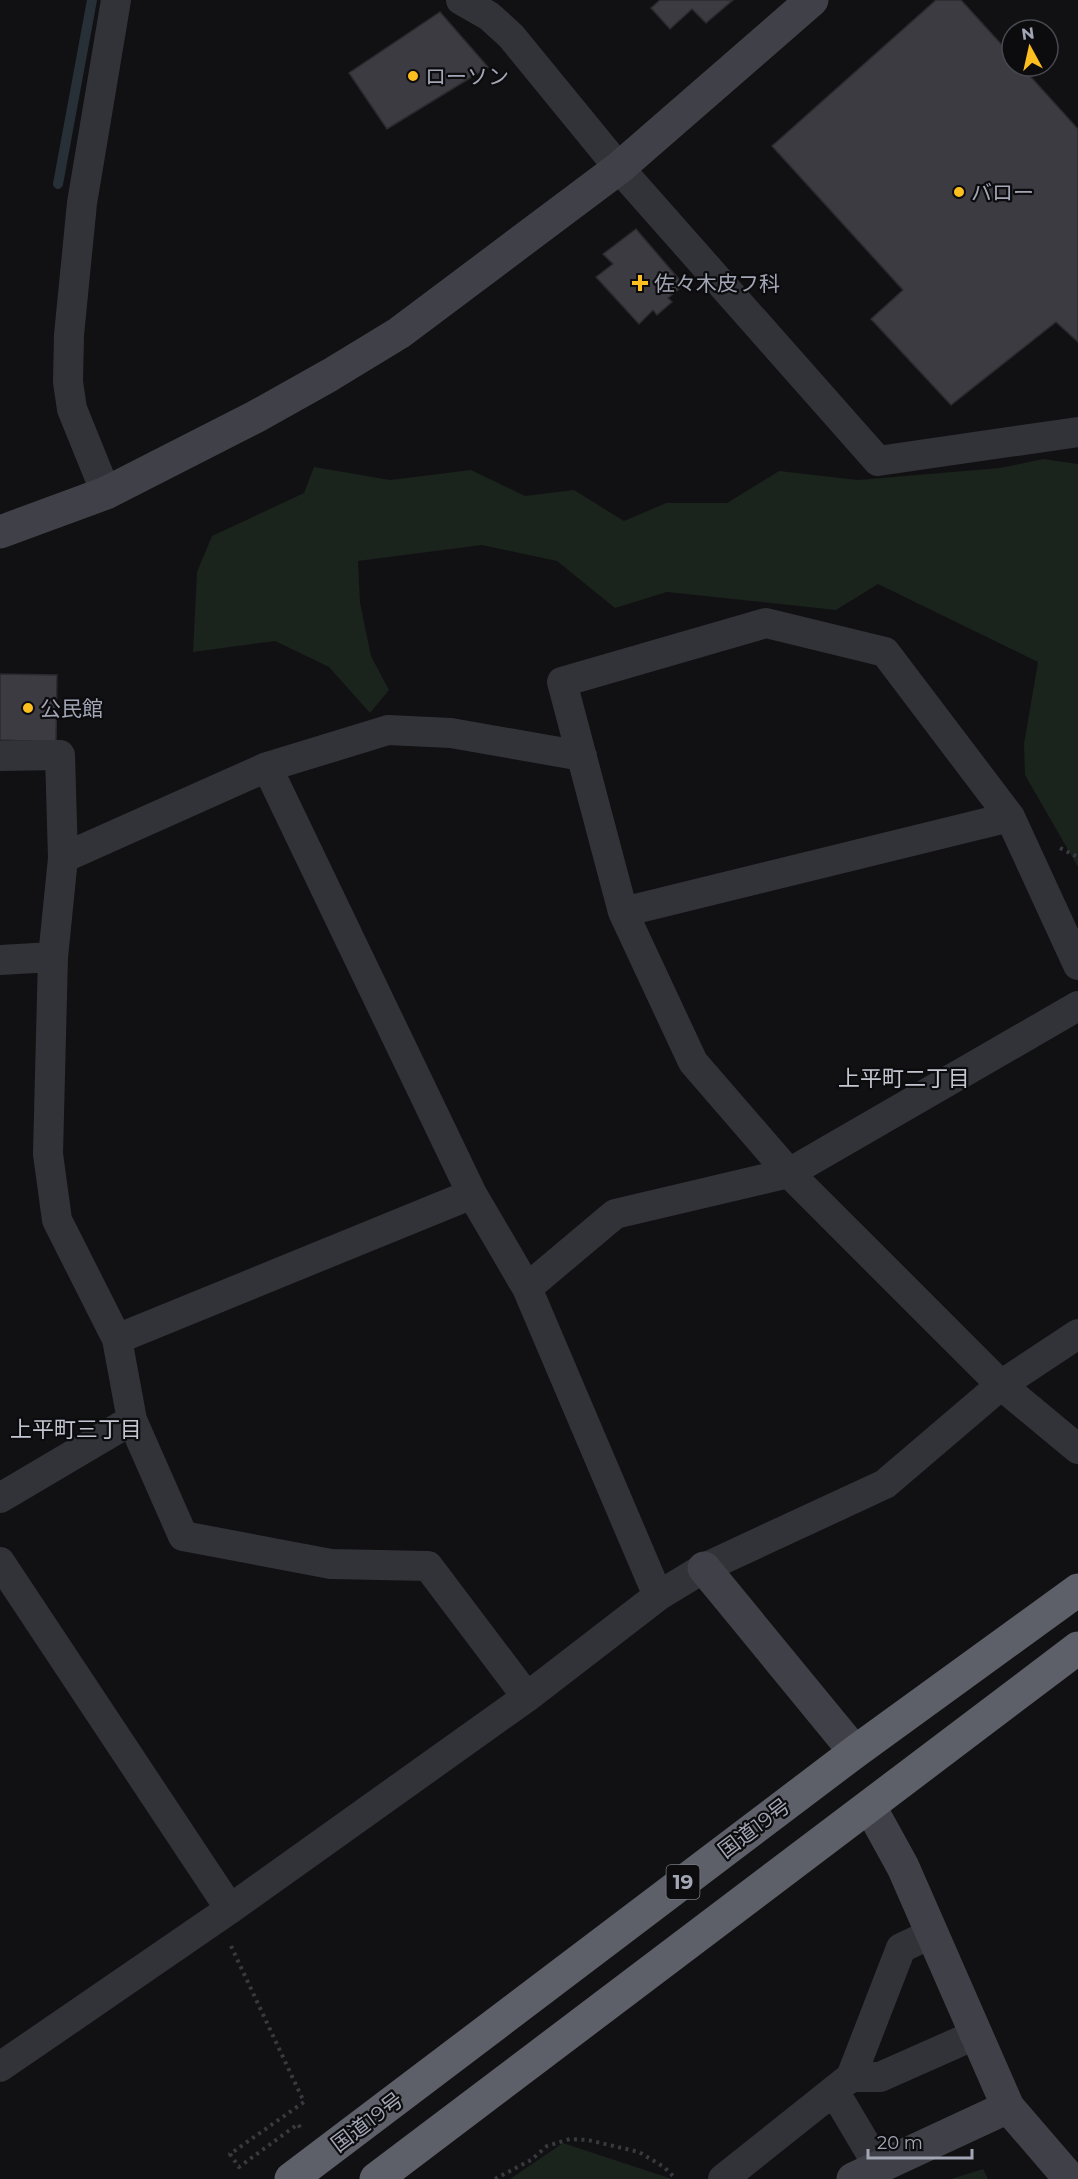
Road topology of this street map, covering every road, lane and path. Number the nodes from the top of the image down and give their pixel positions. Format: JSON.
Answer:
{"nodes":[{"id":1,"x":116,"y":0,"type":"edge"},
{"id":2,"x":461,"y":0,"type":"edge"},
{"id":3,"x":812,"y":0,"type":"edge"},
{"id":4,"x":619,"y":168,"type":"junction"},
{"id":5,"x":1078,"y":432,"type":"edge"},
{"id":6,"x":106,"y":493,"type":"junction"},
{"id":7,"x":0,"y":532,"type":"edge"},
{"id":8,"x":0,"y":756,"type":"edge"},
{"id":9,"x":582,"y":756,"type":"junction"},
{"id":10,"x":267,"y":767,"type":"junction"},
{"id":11,"x":1010,"y":817,"type":"junction"},
{"id":12,"x":63,"y":858,"type":"junction"},
{"id":13,"x":623,"y":912,"type":"junction"},
{"id":14,"x":53,"y":957,"type":"junction"},
{"id":15,"x":0,"y":960,"type":"edge"},
{"id":16,"x":1078,"y":965,"type":"edge"},
{"id":17,"x":1078,"y":1006,"type":"edge"},
{"id":18,"x":789,"y":1173,"type":"junction"},
{"id":19,"x":472,"y":1194,"type":"junction"},
{"id":20,"x":527,"y":1288,"type":"junction"},
{"id":21,"x":1078,"y":1334,"type":"edge"},
{"id":22,"x":117,"y":1339,"type":"junction"},
{"id":23,"x":1001,"y":1385,"type":"junction"},
{"id":24,"x":132,"y":1420,"type":"junction"},
{"id":25,"x":1078,"y":1449,"type":"edge"},
{"id":26,"x":0,"y":1498,"type":"edge"},
{"id":27,"x":0,"y":1562,"type":"edge"},
{"id":28,"x":704,"y":1568,"type":"junction"},
{"id":29,"x":1078,"y":1590,"type":"edge"},
{"id":30,"x":658,"y":1596,"type":"junction"},
{"id":31,"x":1078,"y":1648,"type":"edge"},
{"id":32,"x":526,"y":1697,"type":"junction"},
{"id":33,"x":855,"y":1752,"type":"junction"},
{"id":34,"x":870,"y":1807,"type":"junction"},
{"id":35,"x":224,"y":1914,"type":"junction"},
{"id":36,"x":933,"y":1933,"type":"junction"},
{"id":37,"x":977,"y":2034,"type":"junction"},
{"id":38,"x":0,"y":2067,"type":"edge"},
{"id":39,"x":843,"y":2084,"type":"junction"},
{"id":40,"x":1008,"y":2107,"type":"junction"},
{"id":41,"x":239,"y":2167,"type":"dead end"},
{"id":42,"x":866,"y":2173,"type":"edge"},
{"id":43,"x":291,"y":2179,"type":"edge"},
{"id":44,"x":376,"y":2179,"type":"edge"},
{"id":45,"x":495,"y":2179,"type":"edge"},
{"id":46,"x":676,"y":2179,"type":"edge"},
{"id":47,"x":723,"y":2179,"type":"edge"},
{"id":48,"x":1070,"y":2179,"type":"edge"}],
"edges":[{"from":1,"to":6,"type":"street"},
{"from":2,"to":4,"type":"street"},
{"from":3,"to":4,"type":"street"},
{"from":4,"to":5,"type":"street"},
{"from":4,"to":6,"type":"street"},
{"from":6,"to":7,"type":"street"},
{"from":8,"to":12,"type":"street"},
{"from":9,"to":10,"type":"street"},
{"from":9,"to":11,"type":"street"},
{"from":9,"to":13,"type":"street"},
{"from":10,"to":12,"type":"street"},
{"from":10,"to":19,"type":"street"},
{"from":11,"to":13,"type":"street"},
{"from":11,"to":16,"type":"street"},
{"from":12,"to":14,"type":"street"},
{"from":13,"to":18,"type":"street"},
{"from":14,"to":15,"type":"street"},
{"from":14,"to":22,"type":"street"},
{"from":17,"to":18,"type":"street"},
{"from":18,"to":20,"type":"street"},
{"from":18,"to":23,"type":"street"},
{"from":19,"to":20,"type":"street"},
{"from":19,"to":22,"type":"street"},
{"from":20,"to":30,"type":"street"},
{"from":21,"to":23,"type":"street"},
{"from":22,"to":24,"type":"street"},
{"from":23,"to":25,"type":"street"},
{"from":23,"to":28,"type":"street"},
{"from":24,"to":26,"type":"street"},
{"from":24,"to":32,"type":"street"},
{"from":27,"to":35,"type":"street"},
{"from":28,"to":30,"type":"street"},
{"from":28,"to":33,"type":"street"},
{"from":29,"to":33,"type":"highway","name":"国道19号","number":"19"},
{"from":30,"to":32,"type":"street"},
{"from":31,"to":34,"type":"highway","number":"19"},
{"from":32,"to":35,"type":"street"},
{"from":33,"to":43,"type":"highway","name":"国道19号","number":"19"},
{"from":34,"to":36,"type":"street"},
{"from":34,"to":44,"type":"highway","number":"19"},
{"from":35,"to":38,"type":"street"},
{"from":35,"to":41,"type":"path"},
{"from":36,"to":37,"type":"street"},
{"from":36,"to":39,"type":"street"},
{"from":37,"to":39,"type":"street"},
{"from":37,"to":40,"type":"street"},
{"from":39,"to":42,"type":"street"},
{"from":39,"to":47,"type":"street"},
{"from":40,"to":42,"type":"street"},
{"from":40,"to":48,"type":"street"},
{"from":45,"to":46,"type":"path"}]}
